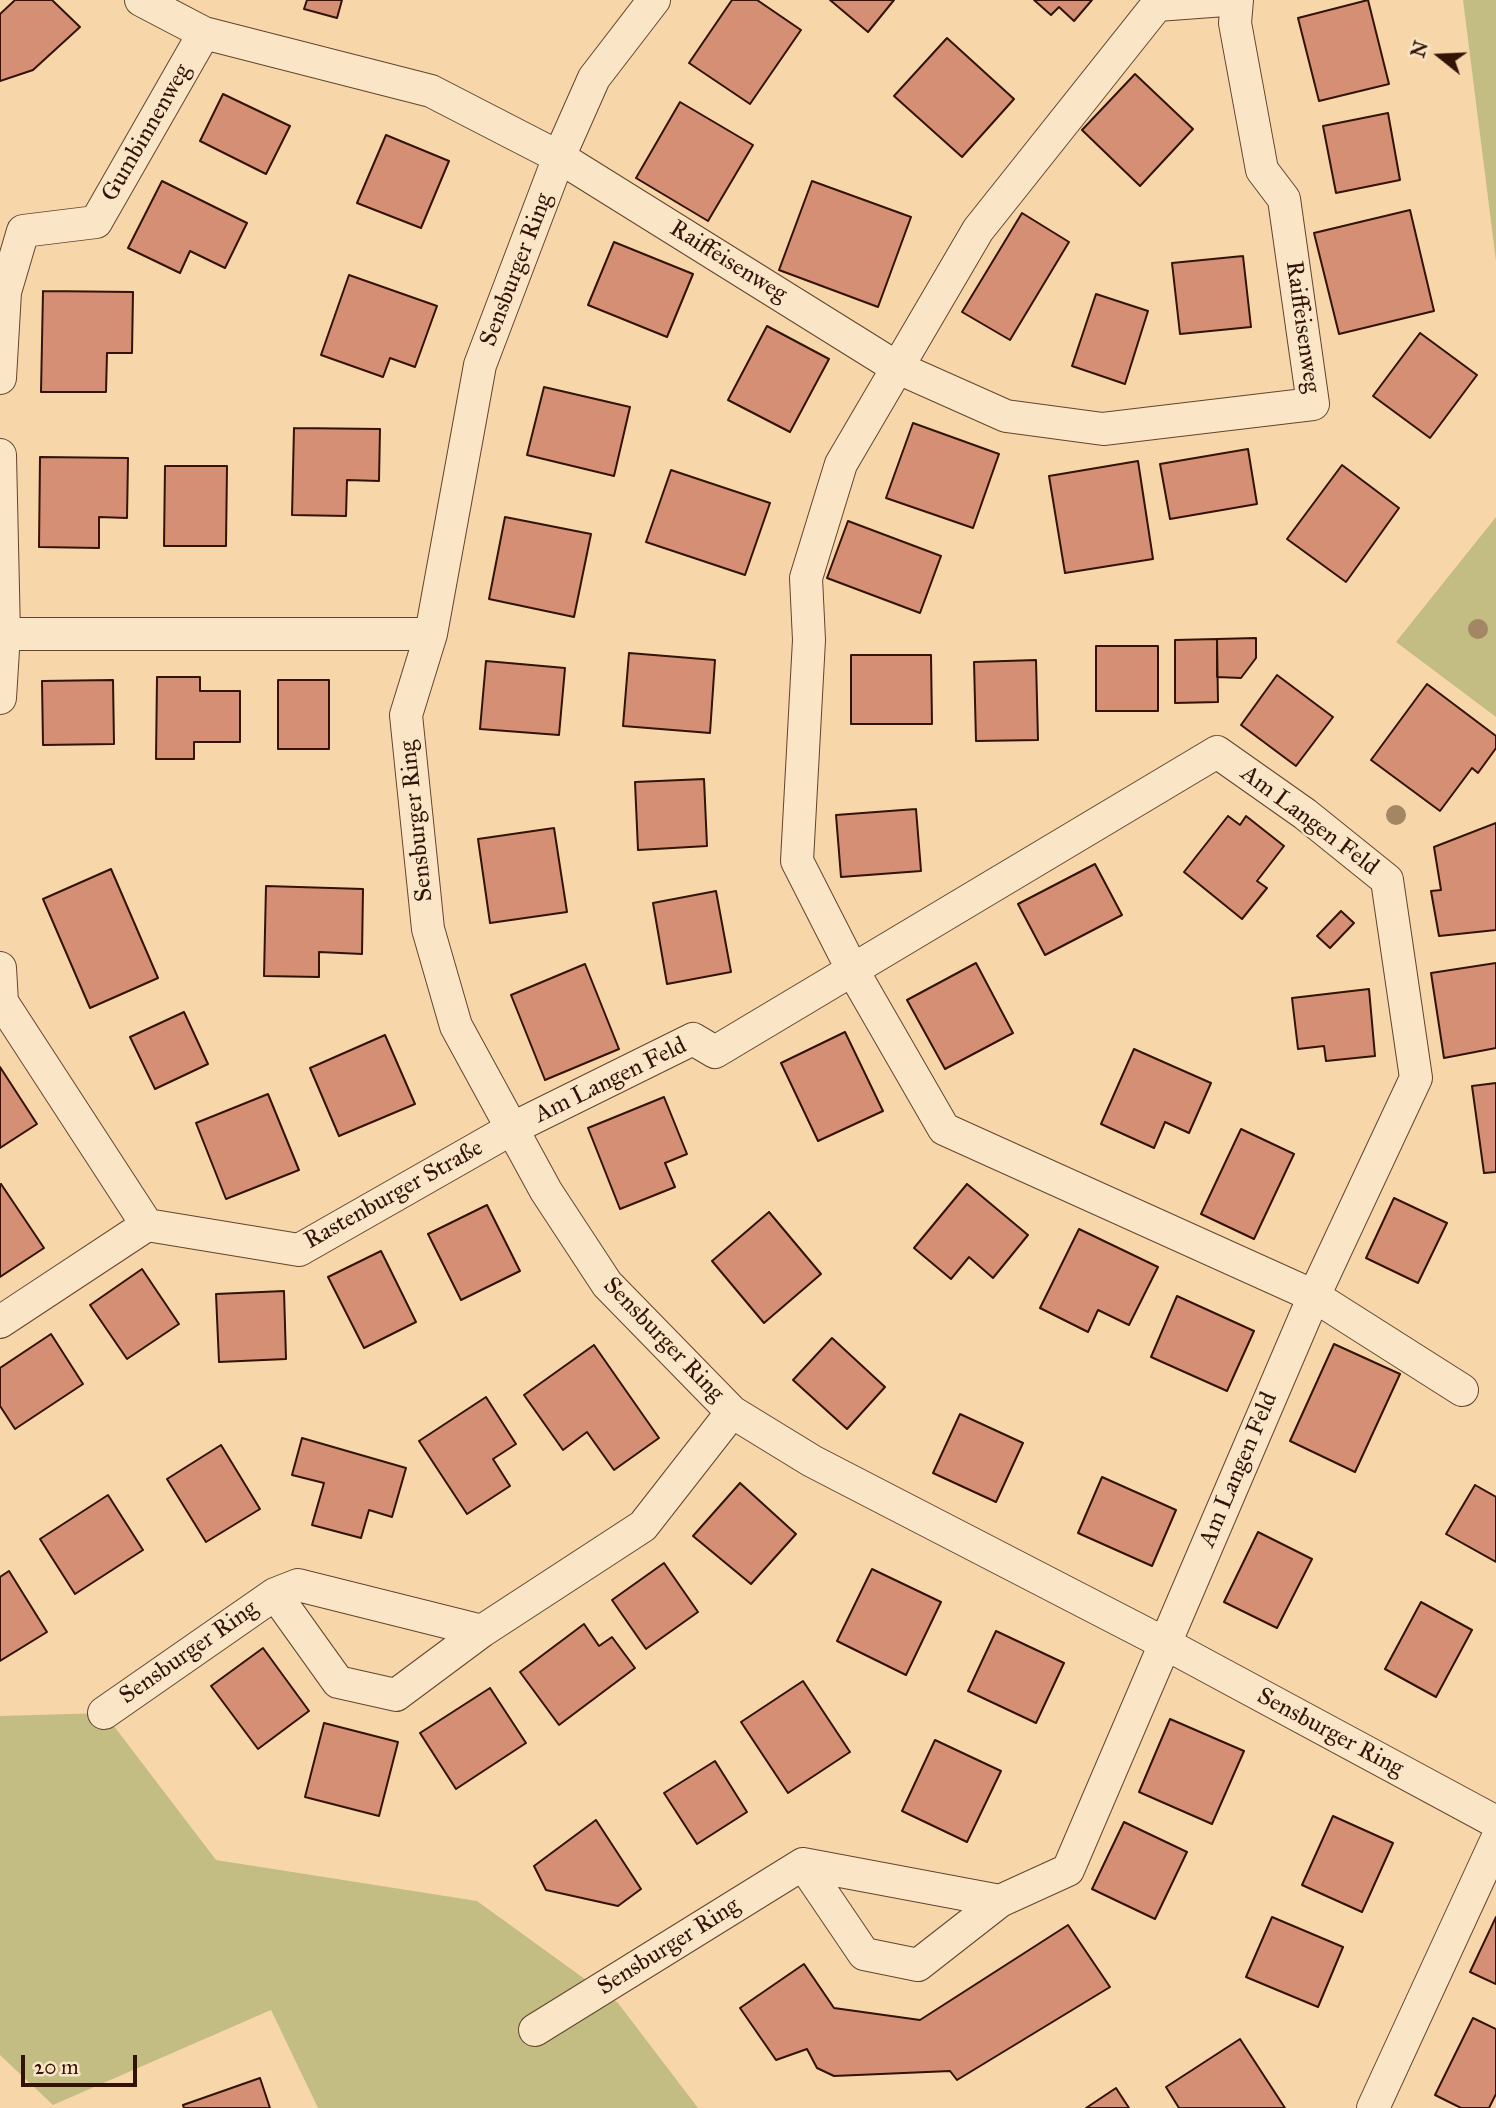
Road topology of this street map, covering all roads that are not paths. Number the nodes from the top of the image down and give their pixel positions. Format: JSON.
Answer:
{"nodes":[{"id":1,"x":141,"y":0,"type":"edge"},
{"id":2,"x":654,"y":0,"type":"edge"},
{"id":3,"x":1225,"y":0,"type":"edge"},
{"id":4,"x":1237,"y":0,"type":"edge"},
{"id":5,"x":204,"y":33,"type":"junction"},
{"id":6,"x":559,"y":157,"type":"junction"},
{"id":7,"x":896,"y":368,"type":"junction"},
{"id":8,"x":0,"y":378,"type":"edge"},
{"id":9,"x":0,"y":455,"type":"edge"},
{"id":10,"x":2,"y":634,"type":"edge"},
{"id":11,"x":431,"y":634,"type":"junction"},
{"id":12,"x":0,"y":698,"type":"edge"},
{"id":13,"x":0,"y":968,"type":"edge"},
{"id":14,"x":853,"y":971,"type":"junction"},
{"id":15,"x":513,"y":1128,"type":"junction"},
{"id":16,"x":148,"y":1225,"type":"junction"},
{"id":17,"x":1314,"y":1296,"type":"junction"},
{"id":18,"x":0,"y":1322,"type":"edge"},
{"id":19,"x":1462,"y":1390,"type":"dead end"},
{"id":20,"x":732,"y":1412,"type":"junction"},
{"id":21,"x":275,"y":1594,"type":"junction"},
{"id":22,"x":482,"y":1631,"type":"junction"},
{"id":23,"x":1164,"y":1643,"type":"junction"},
{"id":24,"x":104,"y":1713,"type":"dead end"},
{"id":25,"x":1496,"y":1822,"type":"edge"},
{"id":26,"x":1496,"y":1841,"type":"edge"},
{"id":27,"x":803,"y":1864,"type":"junction"},
{"id":28,"x":1000,"y":1901,"type":"junction"},
{"id":29,"x":535,"y":2030,"type":"dead end"},
{"id":30,"x":1373,"y":2108,"type":"edge"}],
"edges":[{"from":1,"to":5,"type":"street"},
{"from":2,"to":6,"type":"street","name":"Sensburger Ring"},
{"from":3,"to":7,"type":"street"},
{"from":4,"to":7,"type":"street","name":"Raiffeisenweg"},
{"from":5,"to":6,"type":"street"},
{"from":5,"to":8,"type":"street","name":"Gumbinnenweg"},
{"from":6,"to":7,"type":"street","name":"Raiffeisenweg"},
{"from":6,"to":11,"type":"street","name":"Sensburger Ring"},
{"from":7,"to":14,"type":"street"},
{"from":9,"to":10,"type":"street"},
{"from":10,"to":11,"type":"street"},
{"from":10,"to":12,"type":"street"},
{"from":11,"to":15,"type":"street","name":"Sensburger Ring"},
{"from":13,"to":16,"type":"street"},
{"from":14,"to":15,"type":"street","name":"Am Langen Feld"},
{"from":14,"to":17,"type":"street"},
{"from":14,"to":17,"type":"street","name":"Am Langen Feld"},
{"from":15,"to":16,"type":"street","name":"Rastenburger Straße"},
{"from":15,"to":20,"type":"street","name":"Sensburger Ring"},
{"from":16,"to":18,"type":"street"},
{"from":17,"to":19,"type":"street"},
{"from":17,"to":23,"type":"street","name":"Am Langen Feld"},
{"from":20,"to":22,"type":"street","name":"Sensburger Ring"},
{"from":20,"to":23,"type":"street","name":"Sensburger Ring"},
{"from":21,"to":22,"type":"street","name":"Sensburger Ring"},
{"from":21,"to":22,"type":"street","name":"Sensburger Ring"},
{"from":21,"to":24,"type":"street","name":"Sensburger Ring"},
{"from":23,"to":25,"type":"street","name":"Sensburger Ring"},
{"from":23,"to":28,"type":"street"},
{"from":26,"to":30,"type":"street"},
{"from":27,"to":28,"type":"street"},
{"from":27,"to":28,"type":"street"},
{"from":27,"to":29,"type":"street","name":"Sensburger Ring"}]}
